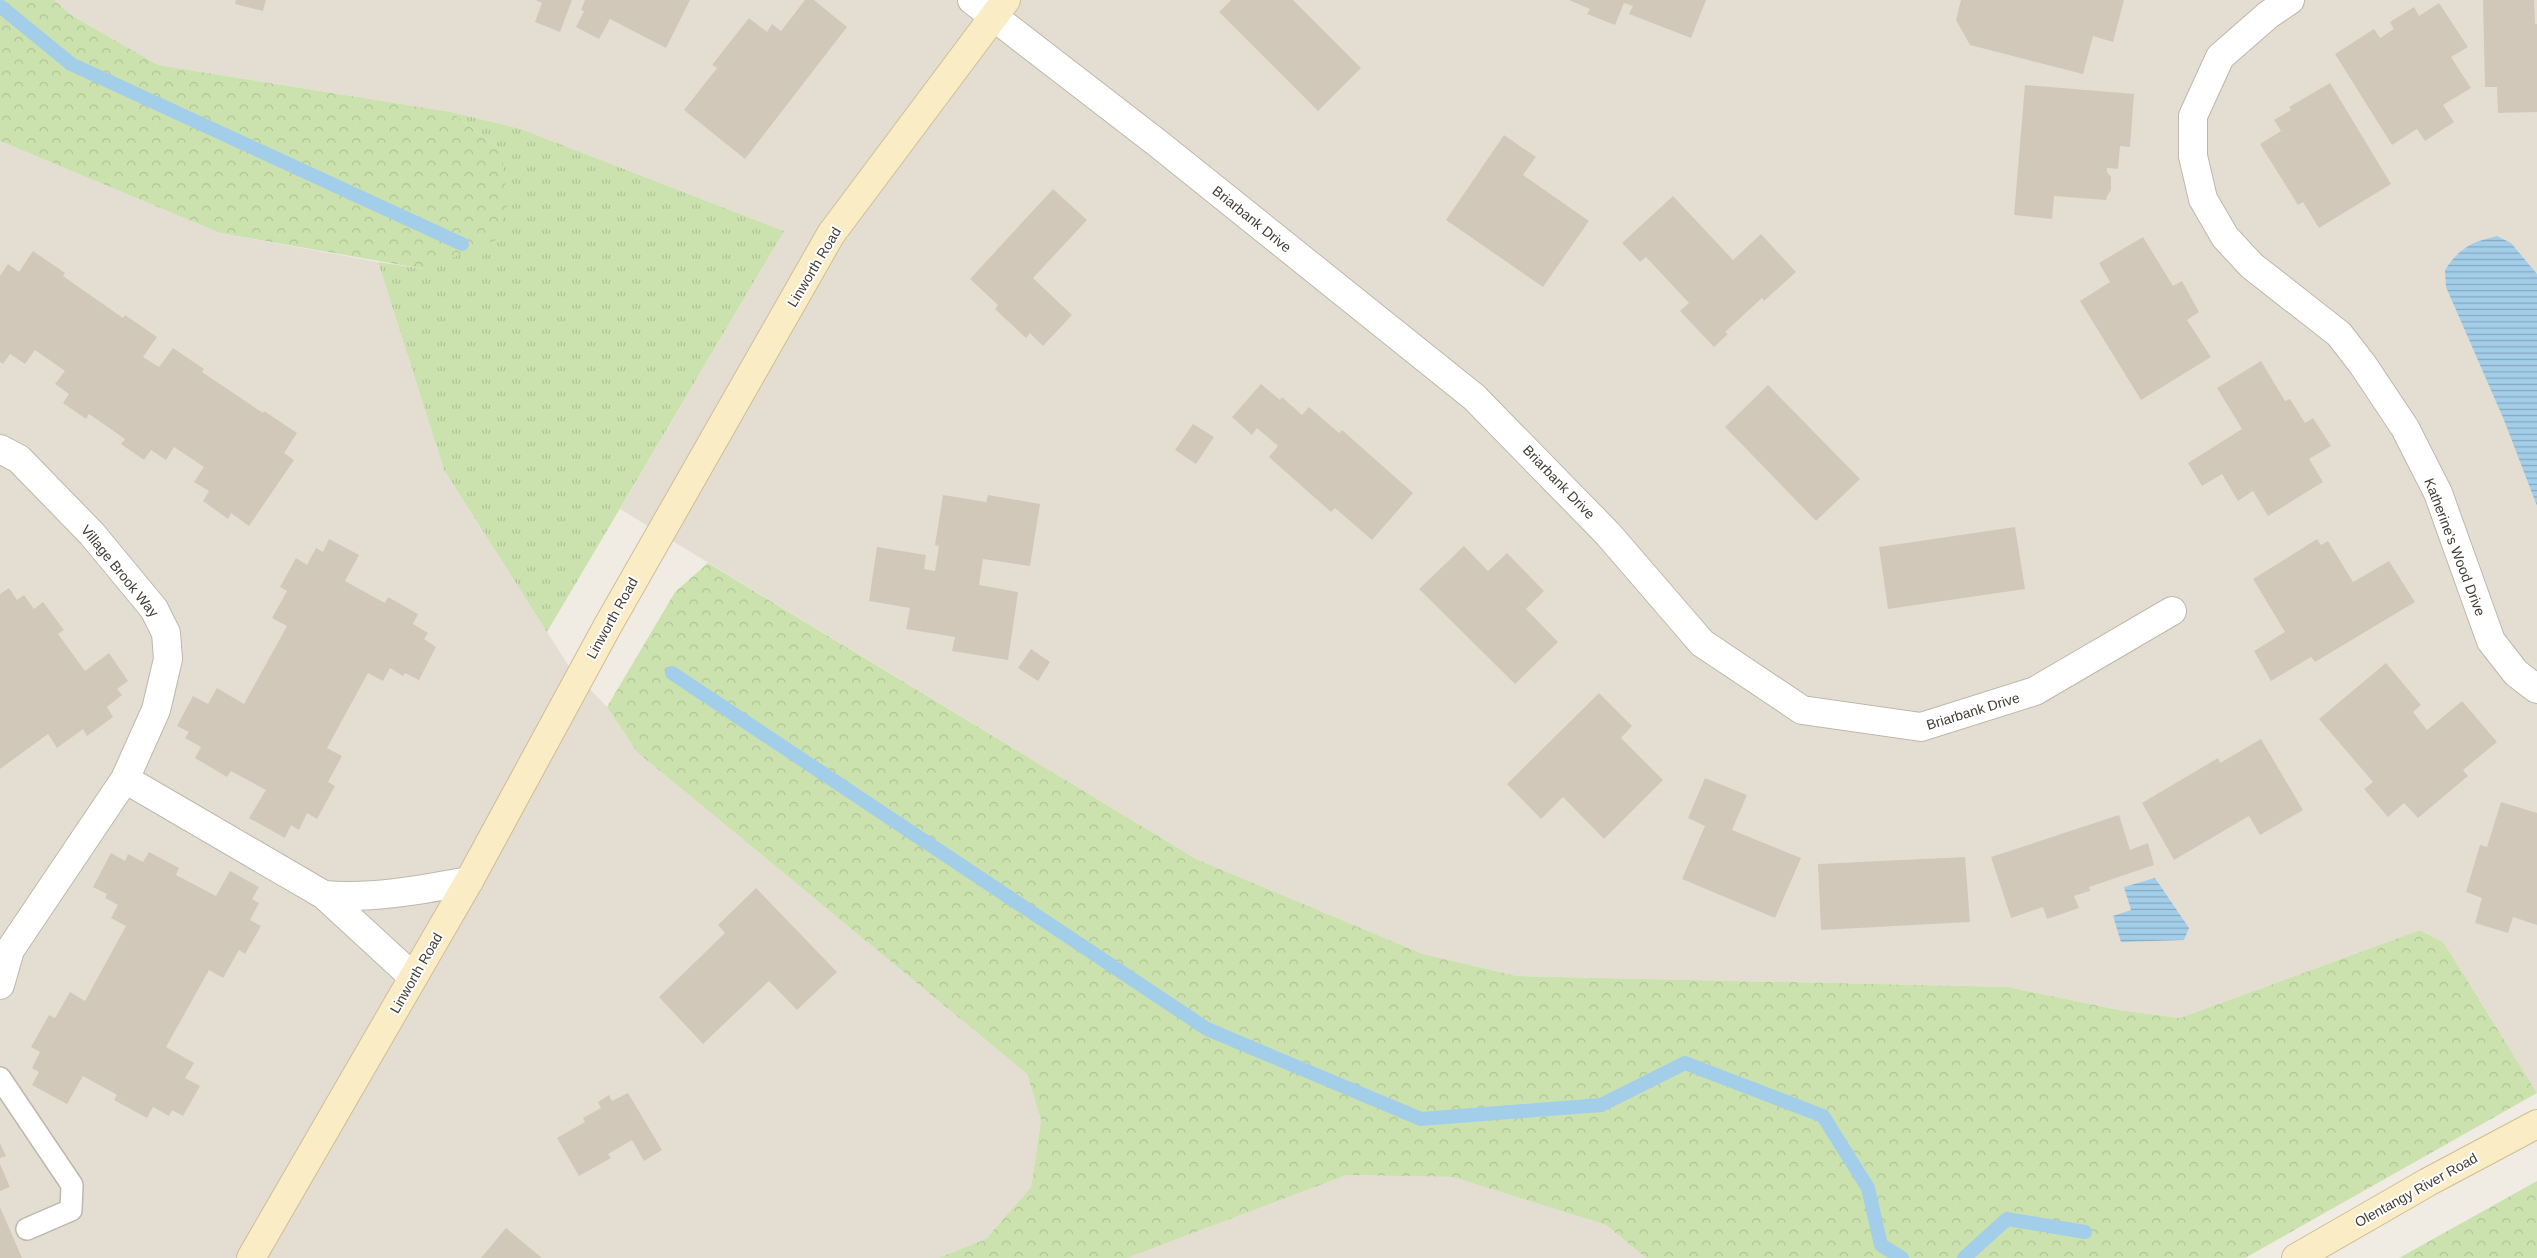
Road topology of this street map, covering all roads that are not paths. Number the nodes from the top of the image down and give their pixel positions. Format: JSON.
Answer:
{"nodes":[{"id":1,"x":2290,"y":0,"type":"edge"},
{"id":2,"x":990,"y":5,"type":"edge"},
{"id":3,"x":0,"y":449,"type":"edge"},
{"id":4,"x":2172,"y":611,"type":"dead end"},
{"id":5,"x":2537,"y":689,"type":"edge"},
{"id":6,"x":125,"y":779,"type":"junction"},
{"id":7,"x":469,"y":880,"type":"junction"},
{"id":8,"x":324,"y":895,"type":"junction"},
{"id":9,"x":5,"y":947,"type":"edge"},
{"id":10,"x":414,"y":977,"type":"junction"},
{"id":11,"x":0,"y":985,"type":"edge"},
{"id":12,"x":0,"y":1078,"type":"edge"},
{"id":13,"x":2537,"y":1124,"type":"edge"},
{"id":14,"x":27,"y":1228,"type":"dead end"},
{"id":15,"x":251,"y":1258,"type":"edge"},
{"id":16,"x":2296,"y":1258,"type":"edge"}],
"edges":[{"from":1,"to":5,"type":"street","name":"Katherine's Wood Drive"},
{"from":2,"to":4,"type":"street","name":"Briarbank Drive"},
{"from":2,"to":7,"type":"main road","name":"Linworth Road"},
{"from":3,"to":6,"type":"street","name":"Village Brook Way"},
{"from":6,"to":8,"type":"street"},
{"from":6,"to":9,"type":"street","name":"Village Brook Way"},
{"from":7,"to":8,"type":"street"},
{"from":7,"to":10,"type":"main road","name":"Linworth Road"},
{"from":8,"to":10,"type":"street"},
{"from":9,"to":11,"type":"street","name":"Village Brook Way"},
{"from":10,"to":15,"type":"main road","name":"Linworth Road"},
{"from":12,"to":14,"type":"lane"},
{"from":13,"to":16,"type":"main road","name":"Olentangy River Road"}]}
